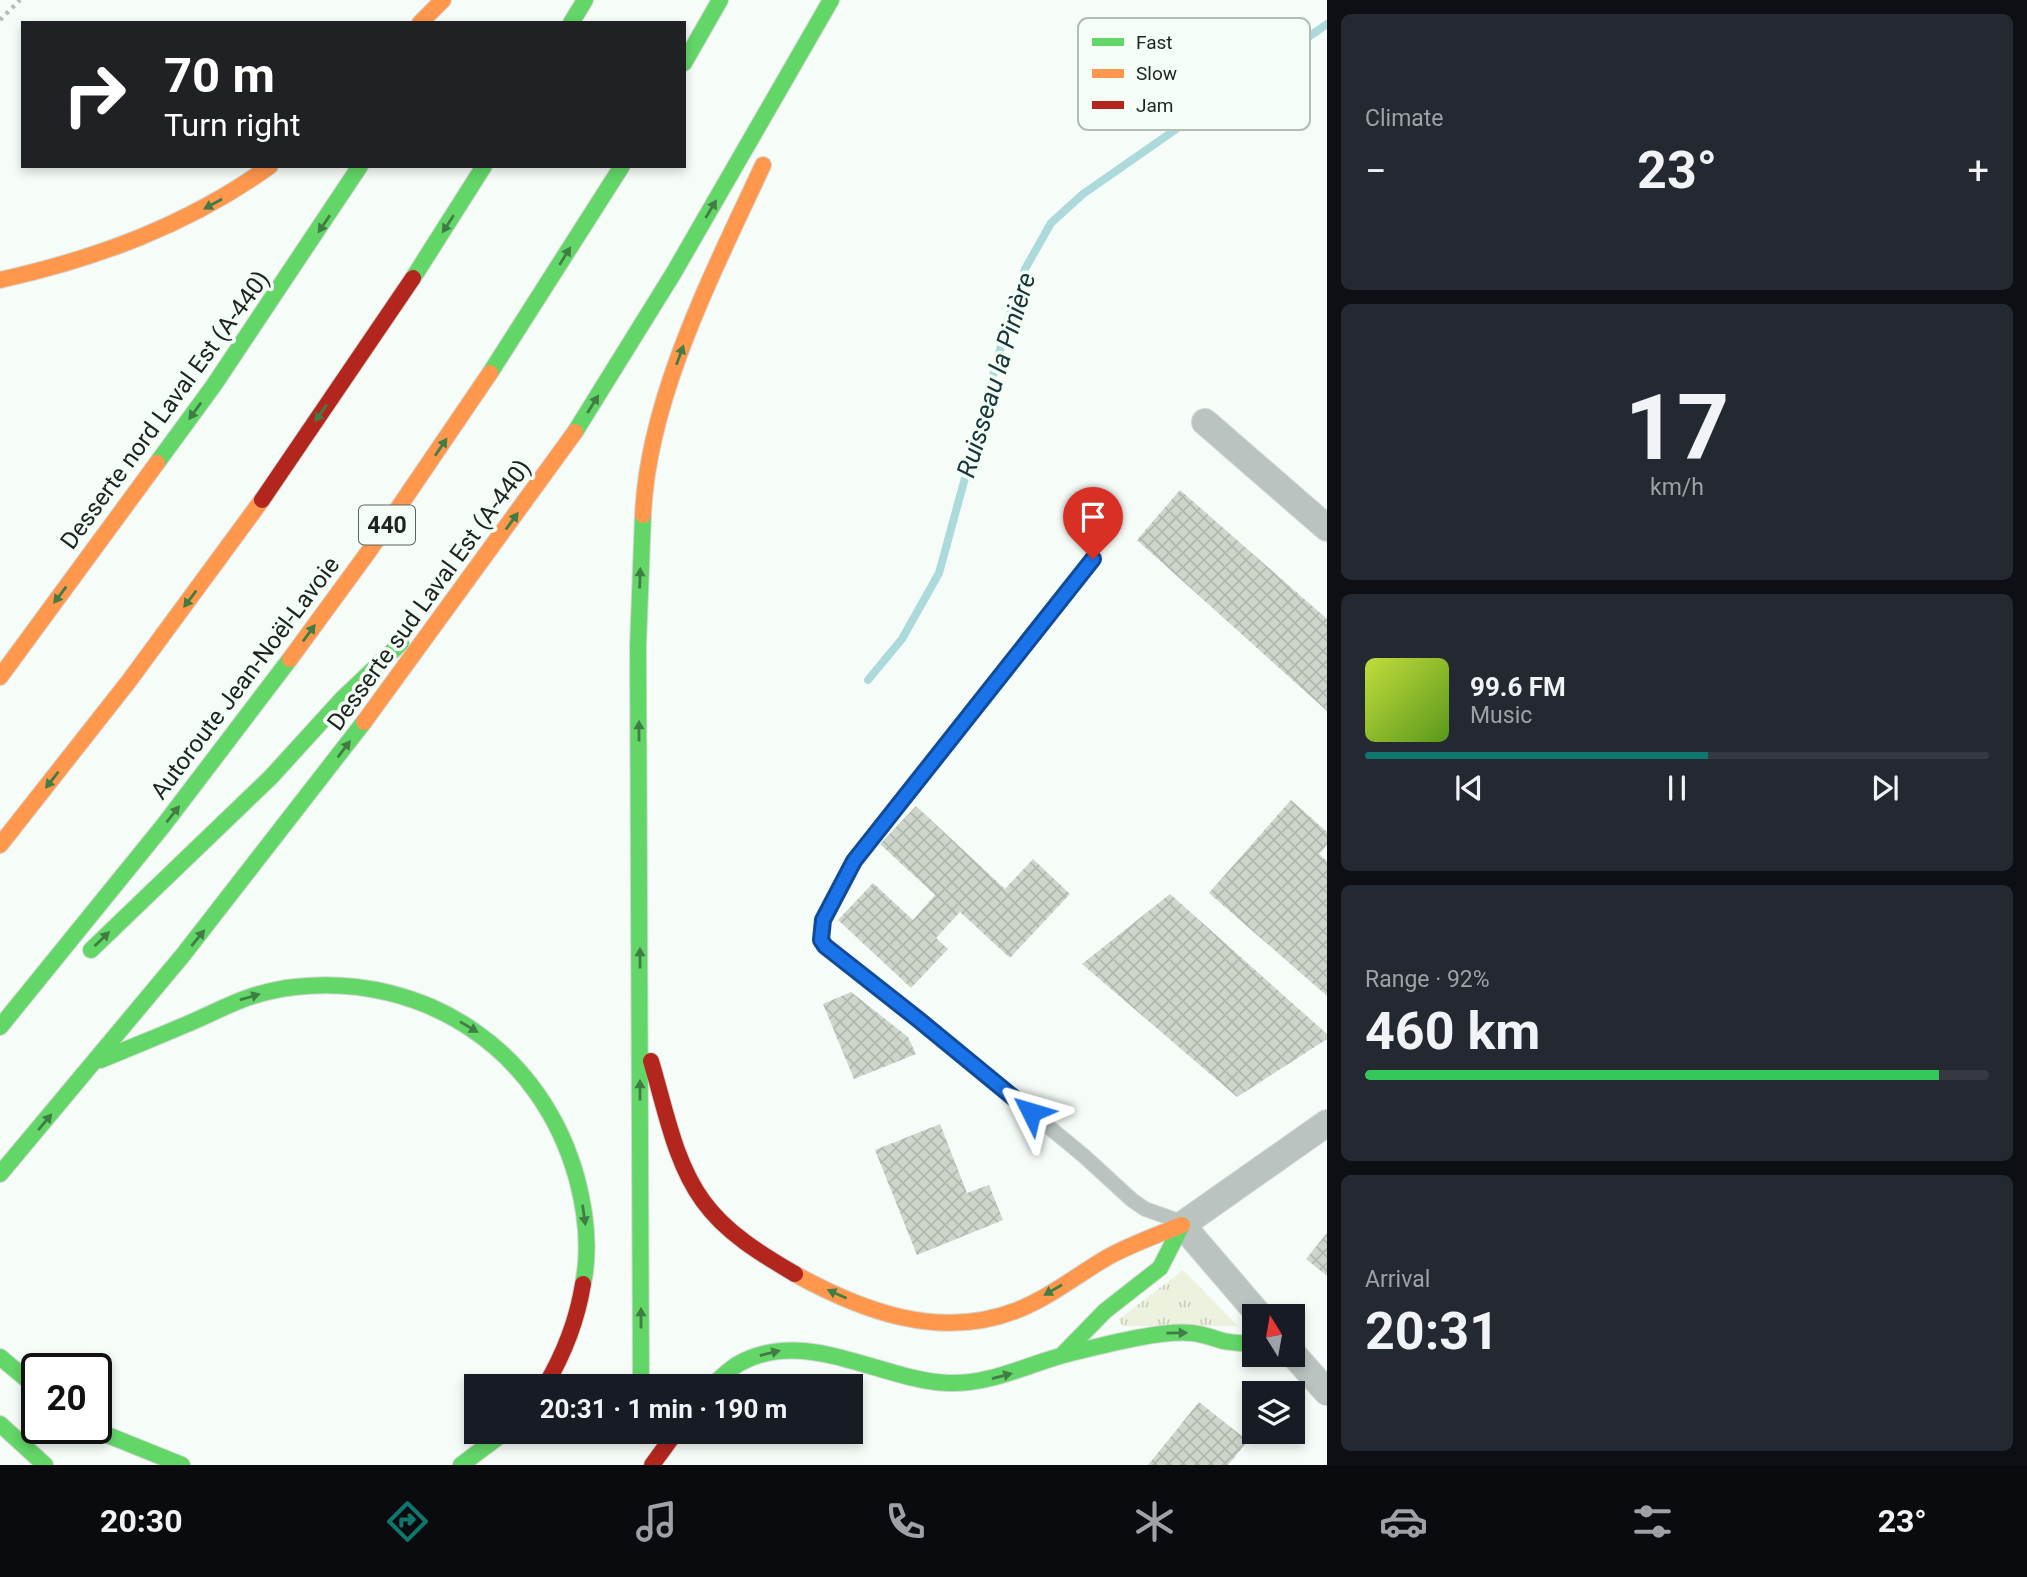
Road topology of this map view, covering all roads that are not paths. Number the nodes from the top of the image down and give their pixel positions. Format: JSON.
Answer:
{"nodes":[{"id":1,"x":443,"y":0,"type":"edge"},
{"id":2,"x":585,"y":0,"type":"edge"},
{"id":3,"x":720,"y":0,"type":"edge"},
{"id":4,"x":831,"y":0,"type":"edge"},
{"id":5,"x":839,"y":0,"type":"edge"},
{"id":6,"x":422,"y":21,"type":"edge"},
{"id":7,"x":572,"y":21,"type":"edge"},
{"id":8,"x":686,"y":60,"type":"edge"},
{"id":9,"x":800,"y":86,"type":"dead end"},
{"id":10,"x":771,"y":147,"type":"dead end"},
{"id":11,"x":267,"y":168,"type":"edge"},
{"id":12,"x":359,"y":168,"type":"edge"},
{"id":13,"x":483,"y":168,"type":"edge"},
{"id":14,"x":621,"y":168,"type":"edge"},
{"id":15,"x":0,"y":280,"type":"edge"},
{"id":16,"x":1205,"y":422,"type":"dead end"},
{"id":17,"x":1327,"y":528,"type":"edge"},
{"id":18,"x":1093,"y":559,"type":"dead end"},
{"id":19,"x":471,"y":576,"type":"junction"},
{"id":20,"x":0,"y":677,"type":"edge"},
{"id":21,"x":0,"y":845,"type":"edge"},
{"id":22,"x":80,"y":960,"type":"dead end"},
{"id":23,"x":60,"y":979,"type":"dead end"},
{"id":24,"x":0,"y":1027,"type":"edge"},
{"id":25,"x":640,"y":1027,"type":"junction"},
{"id":26,"x":0,"y":1037,"type":"edge"},
{"id":27,"x":96,"y":1062,"type":"junction"},
{"id":28,"x":1327,"y":1123,"type":"edge"},
{"id":29,"x":0,"y":1174,"type":"edge"},
{"id":30,"x":1182,"y":1225,"type":"junction"},
{"id":31,"x":1250,"y":1304,"type":"edge"},
{"id":32,"x":1242,"y":1343,"type":"edge"},
{"id":33,"x":1063,"y":1354,"type":"junction"},
{"id":34,"x":0,"y":1357,"type":"edge"},
{"id":35,"x":1305,"y":1367,"type":"edge"},
{"id":36,"x":552,"y":1374,"type":"edge"},
{"id":37,"x":640,"y":1374,"type":"edge"},
{"id":38,"x":728,"y":1374,"type":"edge"},
{"id":39,"x":21,"y":1375,"type":"edge"},
{"id":40,"x":1327,"y":1392,"type":"edge"},
{"id":41,"x":0,"y":1424,"type":"edge"},
{"id":42,"x":112,"y":1437,"type":"edge"},
{"id":43,"x":101,"y":1444,"type":"edge"},
{"id":44,"x":489,"y":1444,"type":"edge"},
{"id":45,"x":663,"y":1444,"type":"edge"},
{"id":46,"x":117,"y":1458,"type":"dead end"},
{"id":47,"x":645,"y":1461,"type":"edge"},
{"id":48,"x":43,"y":1463,"type":"edge"},
{"id":49,"x":182,"y":1465,"type":"edge"},
{"id":50,"x":461,"y":1465,"type":"edge"}],
"edges":[{"from":1,"to":6,"type":"highway"},
{"from":2,"to":7,"type":"highway"},
{"from":3,"to":8,"type":"highway"},
{"from":19,"to":4,"type":"highway","name":"Desserte sud Laval Est (A-440)","one_way":true},
{"from":5,"to":9,"type":"highway"},
{"from":25,"to":10,"type":"highway","one_way":true},
{"from":11,"to":15,"type":"highway","one_way":true},
{"from":12,"to":20,"type":"highway","name":"Desserte nord Laval Est (A-440)","one_way":true},
{"from":13,"to":21,"type":"highway","one_way":true},
{"from":24,"to":14,"type":"highway","name":"Autoroute Jean-Noël-Lavoie","number":"440","one_way":true},
{"from":16,"to":17,"type":"street"},
{"from":18,"to":30,"type":"lane"},
{"from":22,"to":19,"type":"highway","one_way":true},
{"from":27,"to":19,"type":"highway","name":"Desserte sud Laval Est (A-440)","one_way":true},
{"from":23,"to":26,"type":"highway"},
{"from":30,"to":25,"type":"highway","one_way":true},
{"from":37,"to":25,"type":"highway","one_way":true},
{"from":29,"to":27,"type":"highway","name":"Desserte sud Laval Est (A-440)","one_way":true},
{"from":27,"to":36,"type":"highway","one_way":true},
{"from":28,"to":30,"type":"street"},
{"from":30,"to":31,"type":"street"},
{"from":30,"to":33,"type":"highway"},
{"from":33,"to":32,"type":"highway","one_way":true},
{"from":38,"to":33,"type":"highway","one_way":true},
{"from":34,"to":39,"type":"highway"},
{"from":35,"to":40,"type":"street"},
{"from":41,"to":48,"type":"highway"},
{"from":42,"to":49,"type":"highway"},
{"from":43,"to":46,"type":"highway"},
{"from":44,"to":50,"type":"highway"},
{"from":45,"to":47,"type":"highway"}]}
